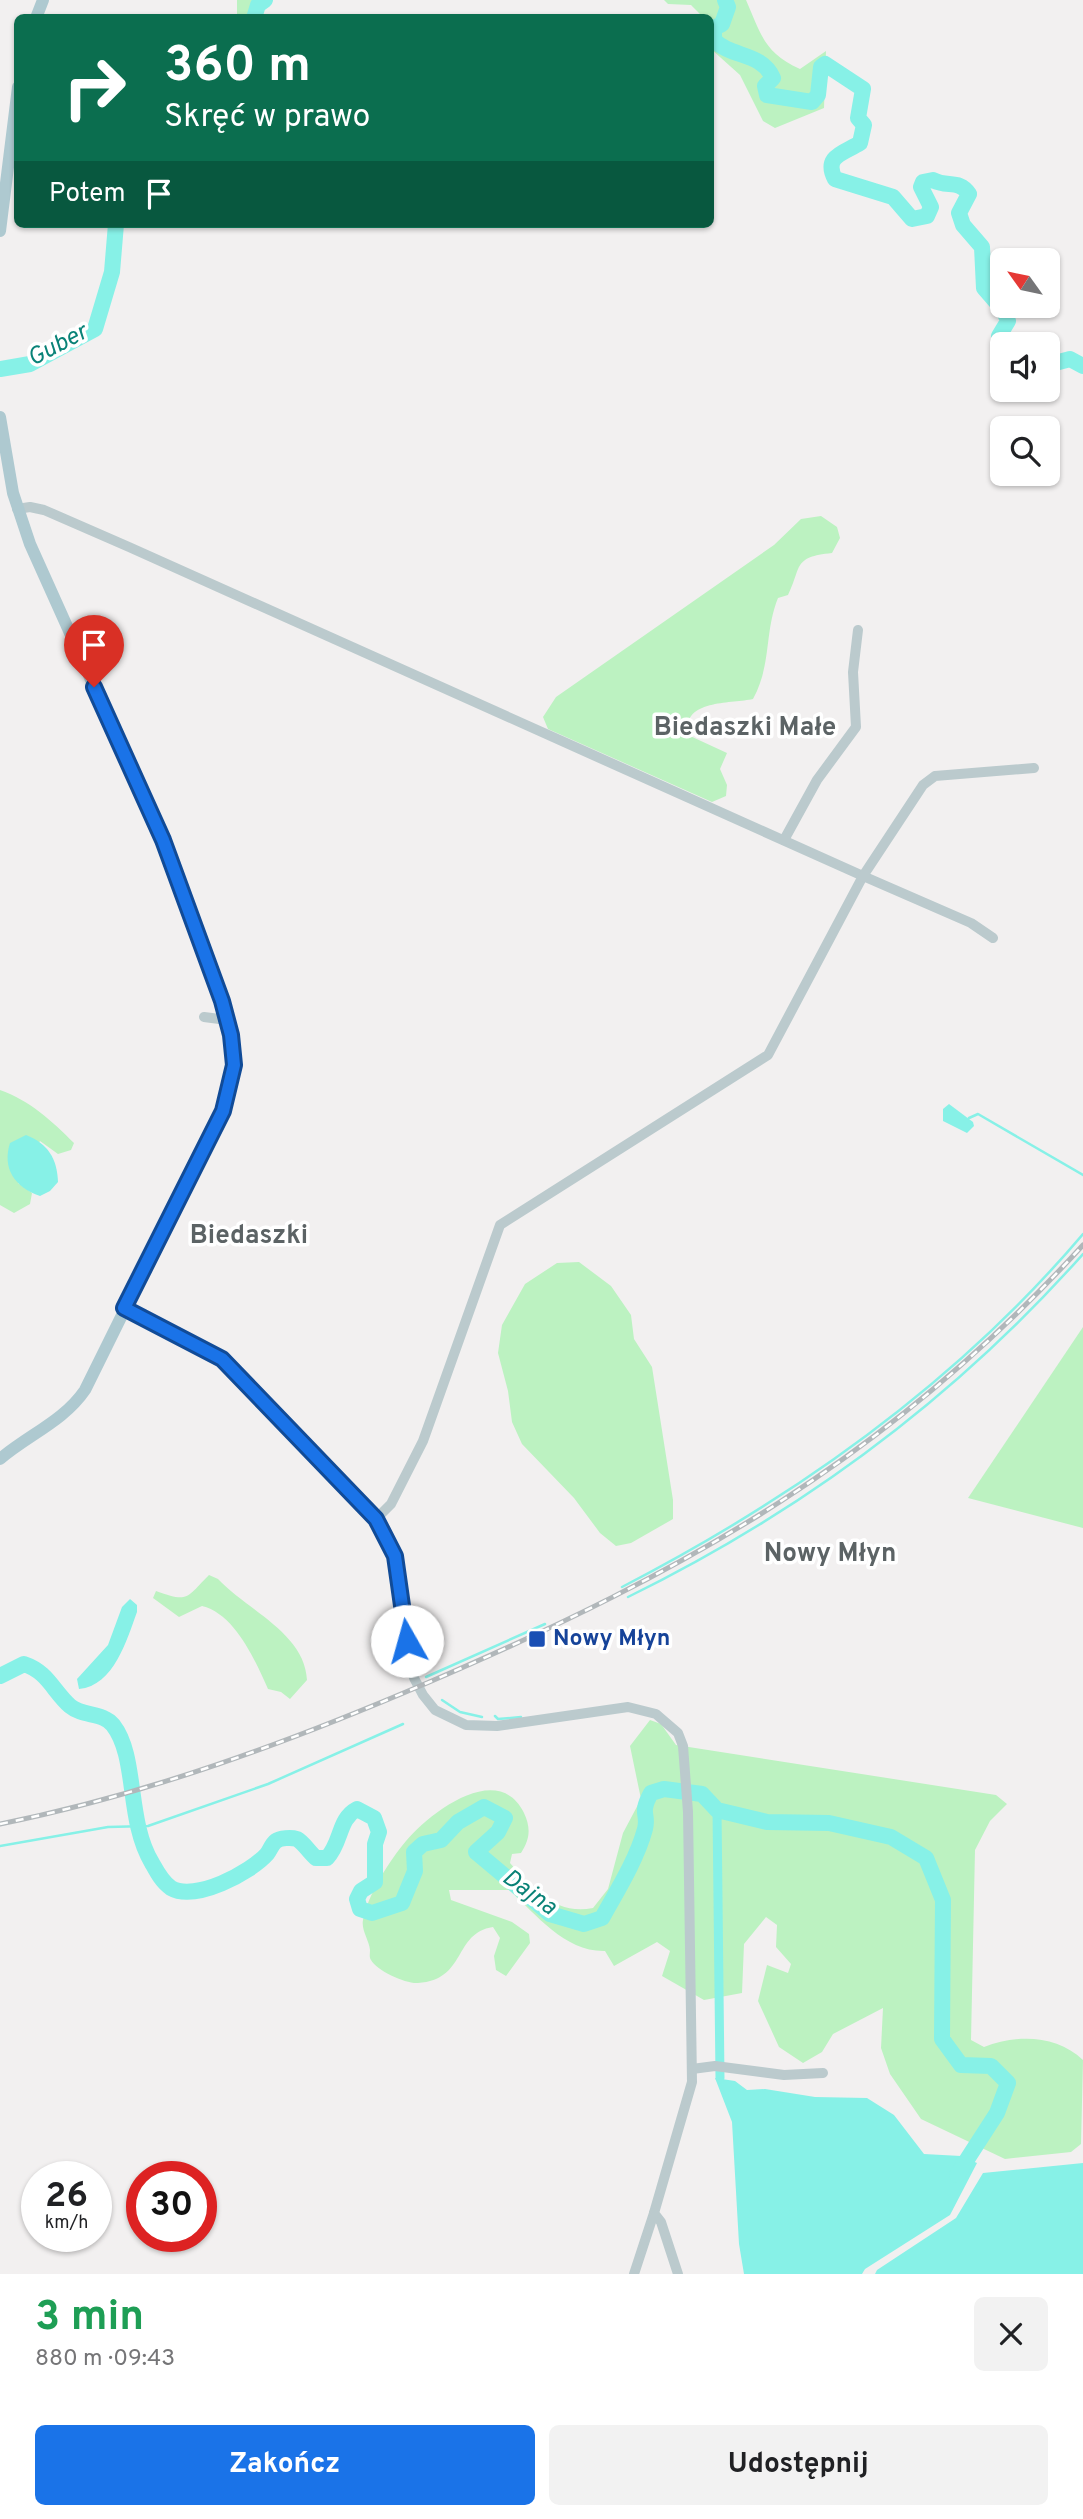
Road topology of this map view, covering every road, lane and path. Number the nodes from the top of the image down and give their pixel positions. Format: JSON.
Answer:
{"nodes":[{"id":1,"x":14,"y":119,"type":"edge"},
{"id":2,"x":0,"y":231,"type":"edge"},
{"id":3,"x":0,"y":417,"type":"edge"},
{"id":4,"x":17,"y":509,"type":"junction"},
{"id":5,"x":858,"y":630,"type":"dead end"},
{"id":6,"x":1034,"y":768,"type":"dead end"},
{"id":7,"x":784,"y":840,"type":"junction"},
{"id":8,"x":863,"y":876,"type":"junction"},
{"id":9,"x":993,"y":938,"type":"dead end"},
{"id":10,"x":204,"y":1017,"type":"dead end"},
{"id":11,"x":227,"y":1020,"type":"junction"},
{"id":12,"x":124,"y":1308,"type":"junction"},
{"id":13,"x":0,"y":1459,"type":"edge"},
{"id":14,"x":376,"y":1519,"type":"junction"},
{"id":15,"x":692,"y":2069,"type":"junction"},
{"id":16,"x":823,"y":2073,"type":"dead end"},
{"id":17,"x":654,"y":2213,"type":"junction"},
{"id":18,"x":634,"y":2274,"type":"edge"},
{"id":19,"x":678,"y":2274,"type":"edge"}],
"edges":[{"from":1,"to":2,"type":"main road"},
{"from":3,"to":4,"type":"main road"},
{"from":4,"to":7,"type":"street"},
{"from":4,"to":11,"type":"main road"},
{"from":5,"to":7,"type":"street"},
{"from":6,"to":8,"type":"street"},
{"from":7,"to":8,"type":"street"},
{"from":8,"to":9,"type":"street"},
{"from":8,"to":14,"type":"street"},
{"from":10,"to":11,"type":"street"},
{"from":11,"to":12,"type":"main road"},
{"from":12,"to":13,"type":"main road"},
{"from":12,"to":14,"type":"street"},
{"from":14,"to":15,"type":"street"},
{"from":15,"to":16,"type":"street"},
{"from":15,"to":17,"type":"street"},
{"from":17,"to":18,"type":"street"},
{"from":17,"to":19,"type":"street"}]}
